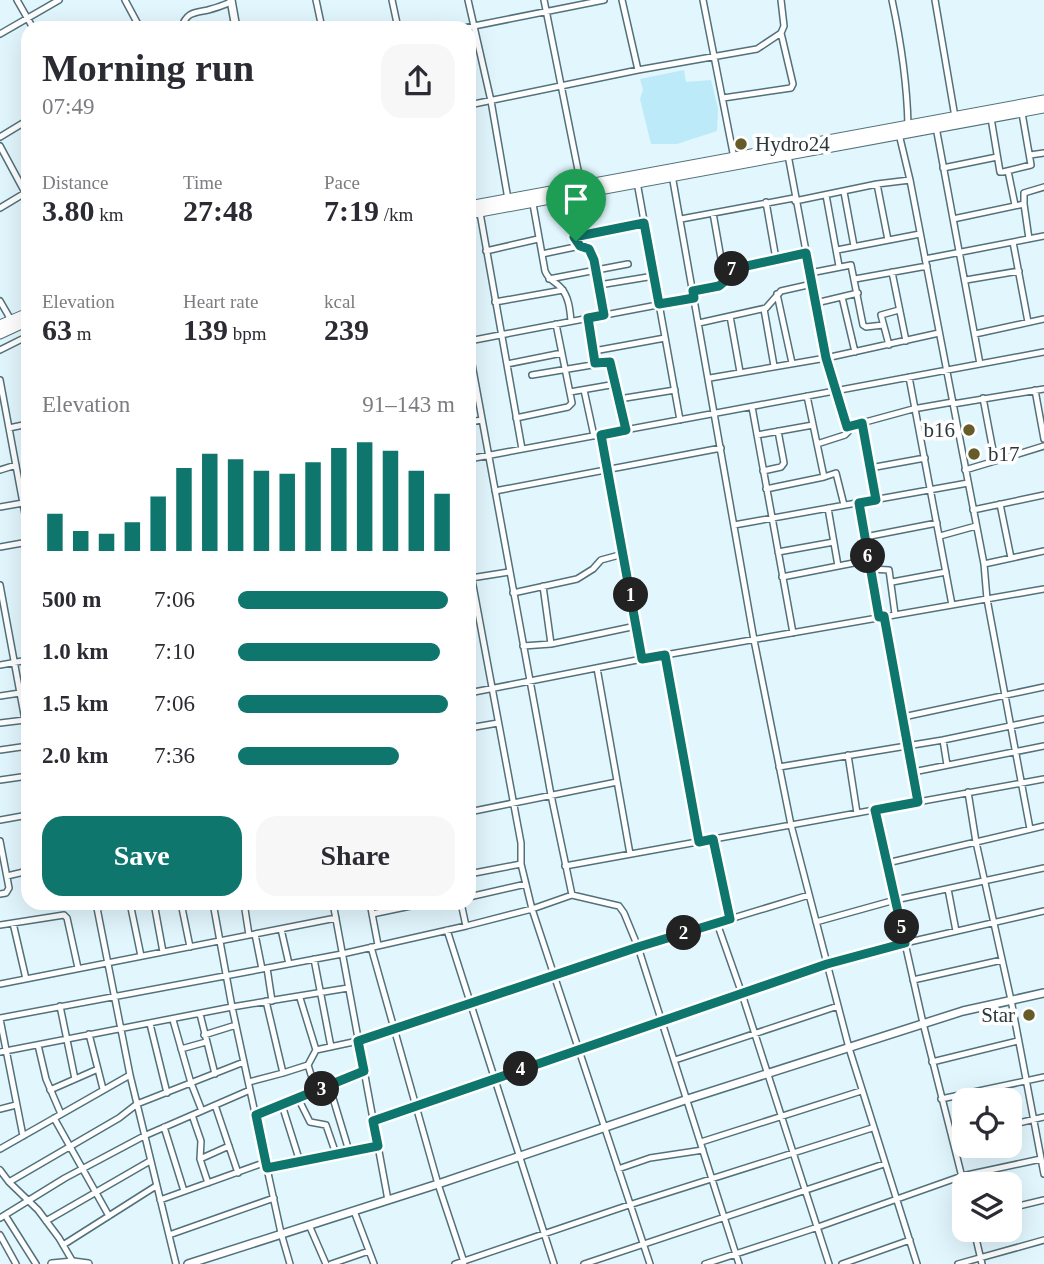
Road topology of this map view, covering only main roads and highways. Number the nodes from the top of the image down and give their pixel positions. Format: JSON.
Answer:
{"nodes":[{"id":1,"x":1044,"y":100,"type":"edge"},
{"id":2,"x":1044,"y":108,"type":"edge"},
{"id":3,"x":526,"y":202,"type":"junction"},
{"id":4,"x":476,"y":205,"type":"edge"},
{"id":5,"x":476,"y":213,"type":"edge"},
{"id":6,"x":21,"y":316,"type":"edge"},
{"id":7,"x":21,"y":324,"type":"edge"},
{"id":8,"x":0,"y":325,"type":"edge"},
{"id":9,"x":0,"y":334,"type":"edge"}],
"edges":[{"from":1,"to":3,"type":"highway"},
{"from":2,"to":3,"type":"highway"},
{"from":3,"to":4,"type":"highway"},
{"from":3,"to":5,"type":"highway"},
{"from":6,"to":8,"type":"highway"},
{"from":7,"to":9,"type":"highway"}]}
